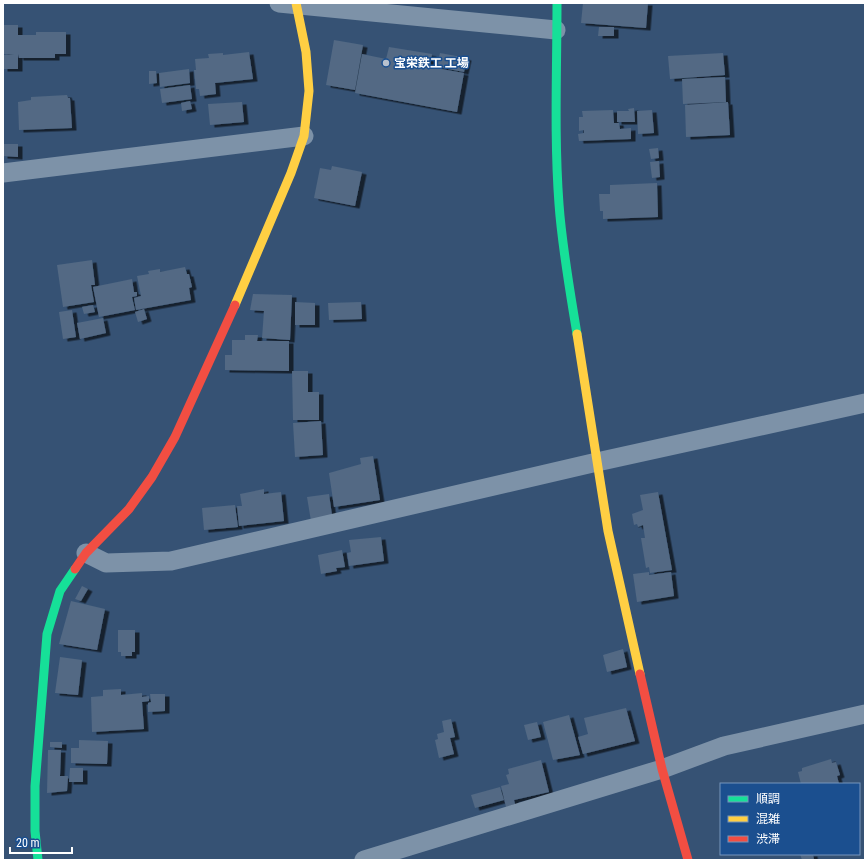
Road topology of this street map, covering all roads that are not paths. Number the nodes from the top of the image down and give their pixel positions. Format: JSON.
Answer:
{"nodes":[{"id":1,"x":290,"y":3,"type":"edge"},
{"id":2,"x":558,"y":3,"type":"edge"},
{"id":3,"x":556,"y":30,"type":"junction"},
{"id":4,"x":304,"y":136,"type":"junction"},
{"id":5,"x":3,"y":173,"type":"edge"},
{"id":6,"x":865,"y":403,"type":"edge"},
{"id":7,"x":597,"y":462,"type":"junction"},
{"id":8,"x":86,"y":553,"type":"junction"},
{"id":9,"x":865,"y":714,"type":"edge"},
{"id":10,"x":662,"y":769,"type":"junction"},
{"id":11,"x":38,"y":860,"type":"edge"},
{"id":12,"x":364,"y":860,"type":"edge"},
{"id":13,"x":688,"y":860,"type":"edge"}],
"edges":[{"from":1,"to":3,"type":"street"},
{"from":1,"to":4,"type":"street"},
{"from":2,"to":3,"type":"street"},
{"from":3,"to":7,"type":"street"},
{"from":4,"to":5,"type":"street"},
{"from":4,"to":8,"type":"street"},
{"from":6,"to":7,"type":"street"},
{"from":7,"to":8,"type":"street"},
{"from":7,"to":10,"type":"street"},
{"from":8,"to":11,"type":"street"},
{"from":9,"to":10,"type":"street"},
{"from":10,"to":12,"type":"street"},
{"from":10,"to":13,"type":"street"}]}
